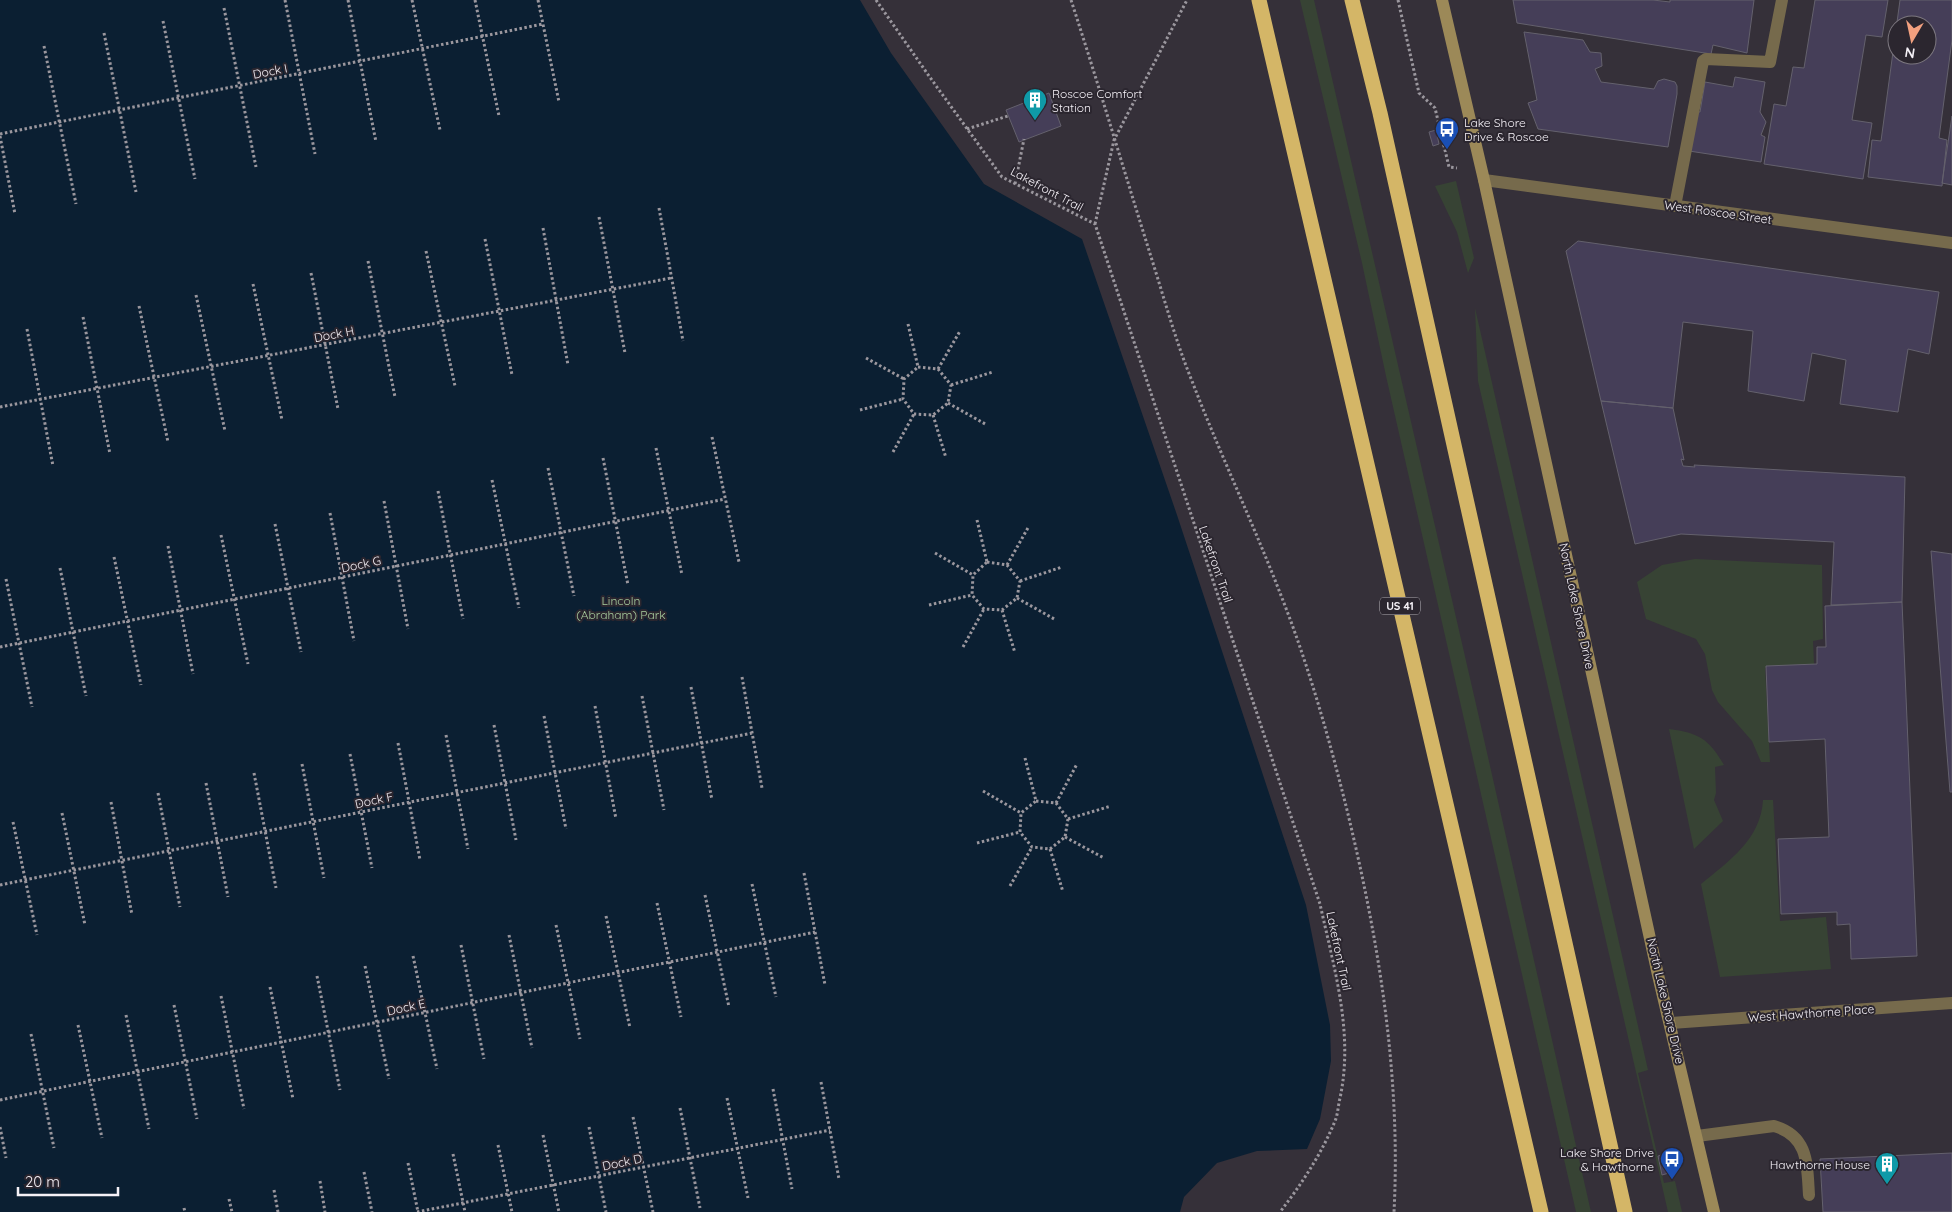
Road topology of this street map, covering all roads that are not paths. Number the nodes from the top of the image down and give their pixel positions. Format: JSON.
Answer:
{"nodes":[{"id":1,"x":1259,"y":0,"type":"edge"},
{"id":2,"x":1352,"y":0,"type":"edge"},
{"id":3,"x":1442,"y":0,"type":"edge"},
{"id":4,"x":1782,"y":0,"type":"edge"},
{"id":5,"x":1484,"y":180,"type":"junction"},
{"id":6,"x":1675,"y":206,"type":"junction"},
{"id":7,"x":1952,"y":243,"type":"edge"},
{"id":8,"x":1952,"y":1003,"type":"edge"},
{"id":9,"x":1671,"y":1023,"type":"junction"},
{"id":10,"x":1697,"y":1136,"type":"junction"},
{"id":11,"x":1808,"y":1195,"type":"dead end"},
{"id":12,"x":1541,"y":1212,"type":"edge"},
{"id":13,"x":1625,"y":1212,"type":"edge"},
{"id":14,"x":1714,"y":1212,"type":"edge"}],
"edges":[{"from":1,"to":12,"type":"highway","number":"US 41"},
{"from":2,"to":13,"type":"highway"},
{"from":3,"to":5,"type":"main road","name":"North Lake Shore Drive"},
{"from":4,"to":6,"type":"street"},
{"from":5,"to":6,"type":"street","name":"West Roscoe Street"},
{"from":5,"to":9,"type":"main road","name":"North Lake Shore Drive"},
{"from":6,"to":7,"type":"street","name":"West Roscoe Street"},
{"from":8,"to":9,"type":"street","name":"West Hawthorne Place"},
{"from":9,"to":10,"type":"main road","name":"North Lake Shore Drive"},
{"from":10,"to":11,"type":"street"},
{"from":10,"to":14,"type":"main road","name":"North Lake Shore Drive"}]}
